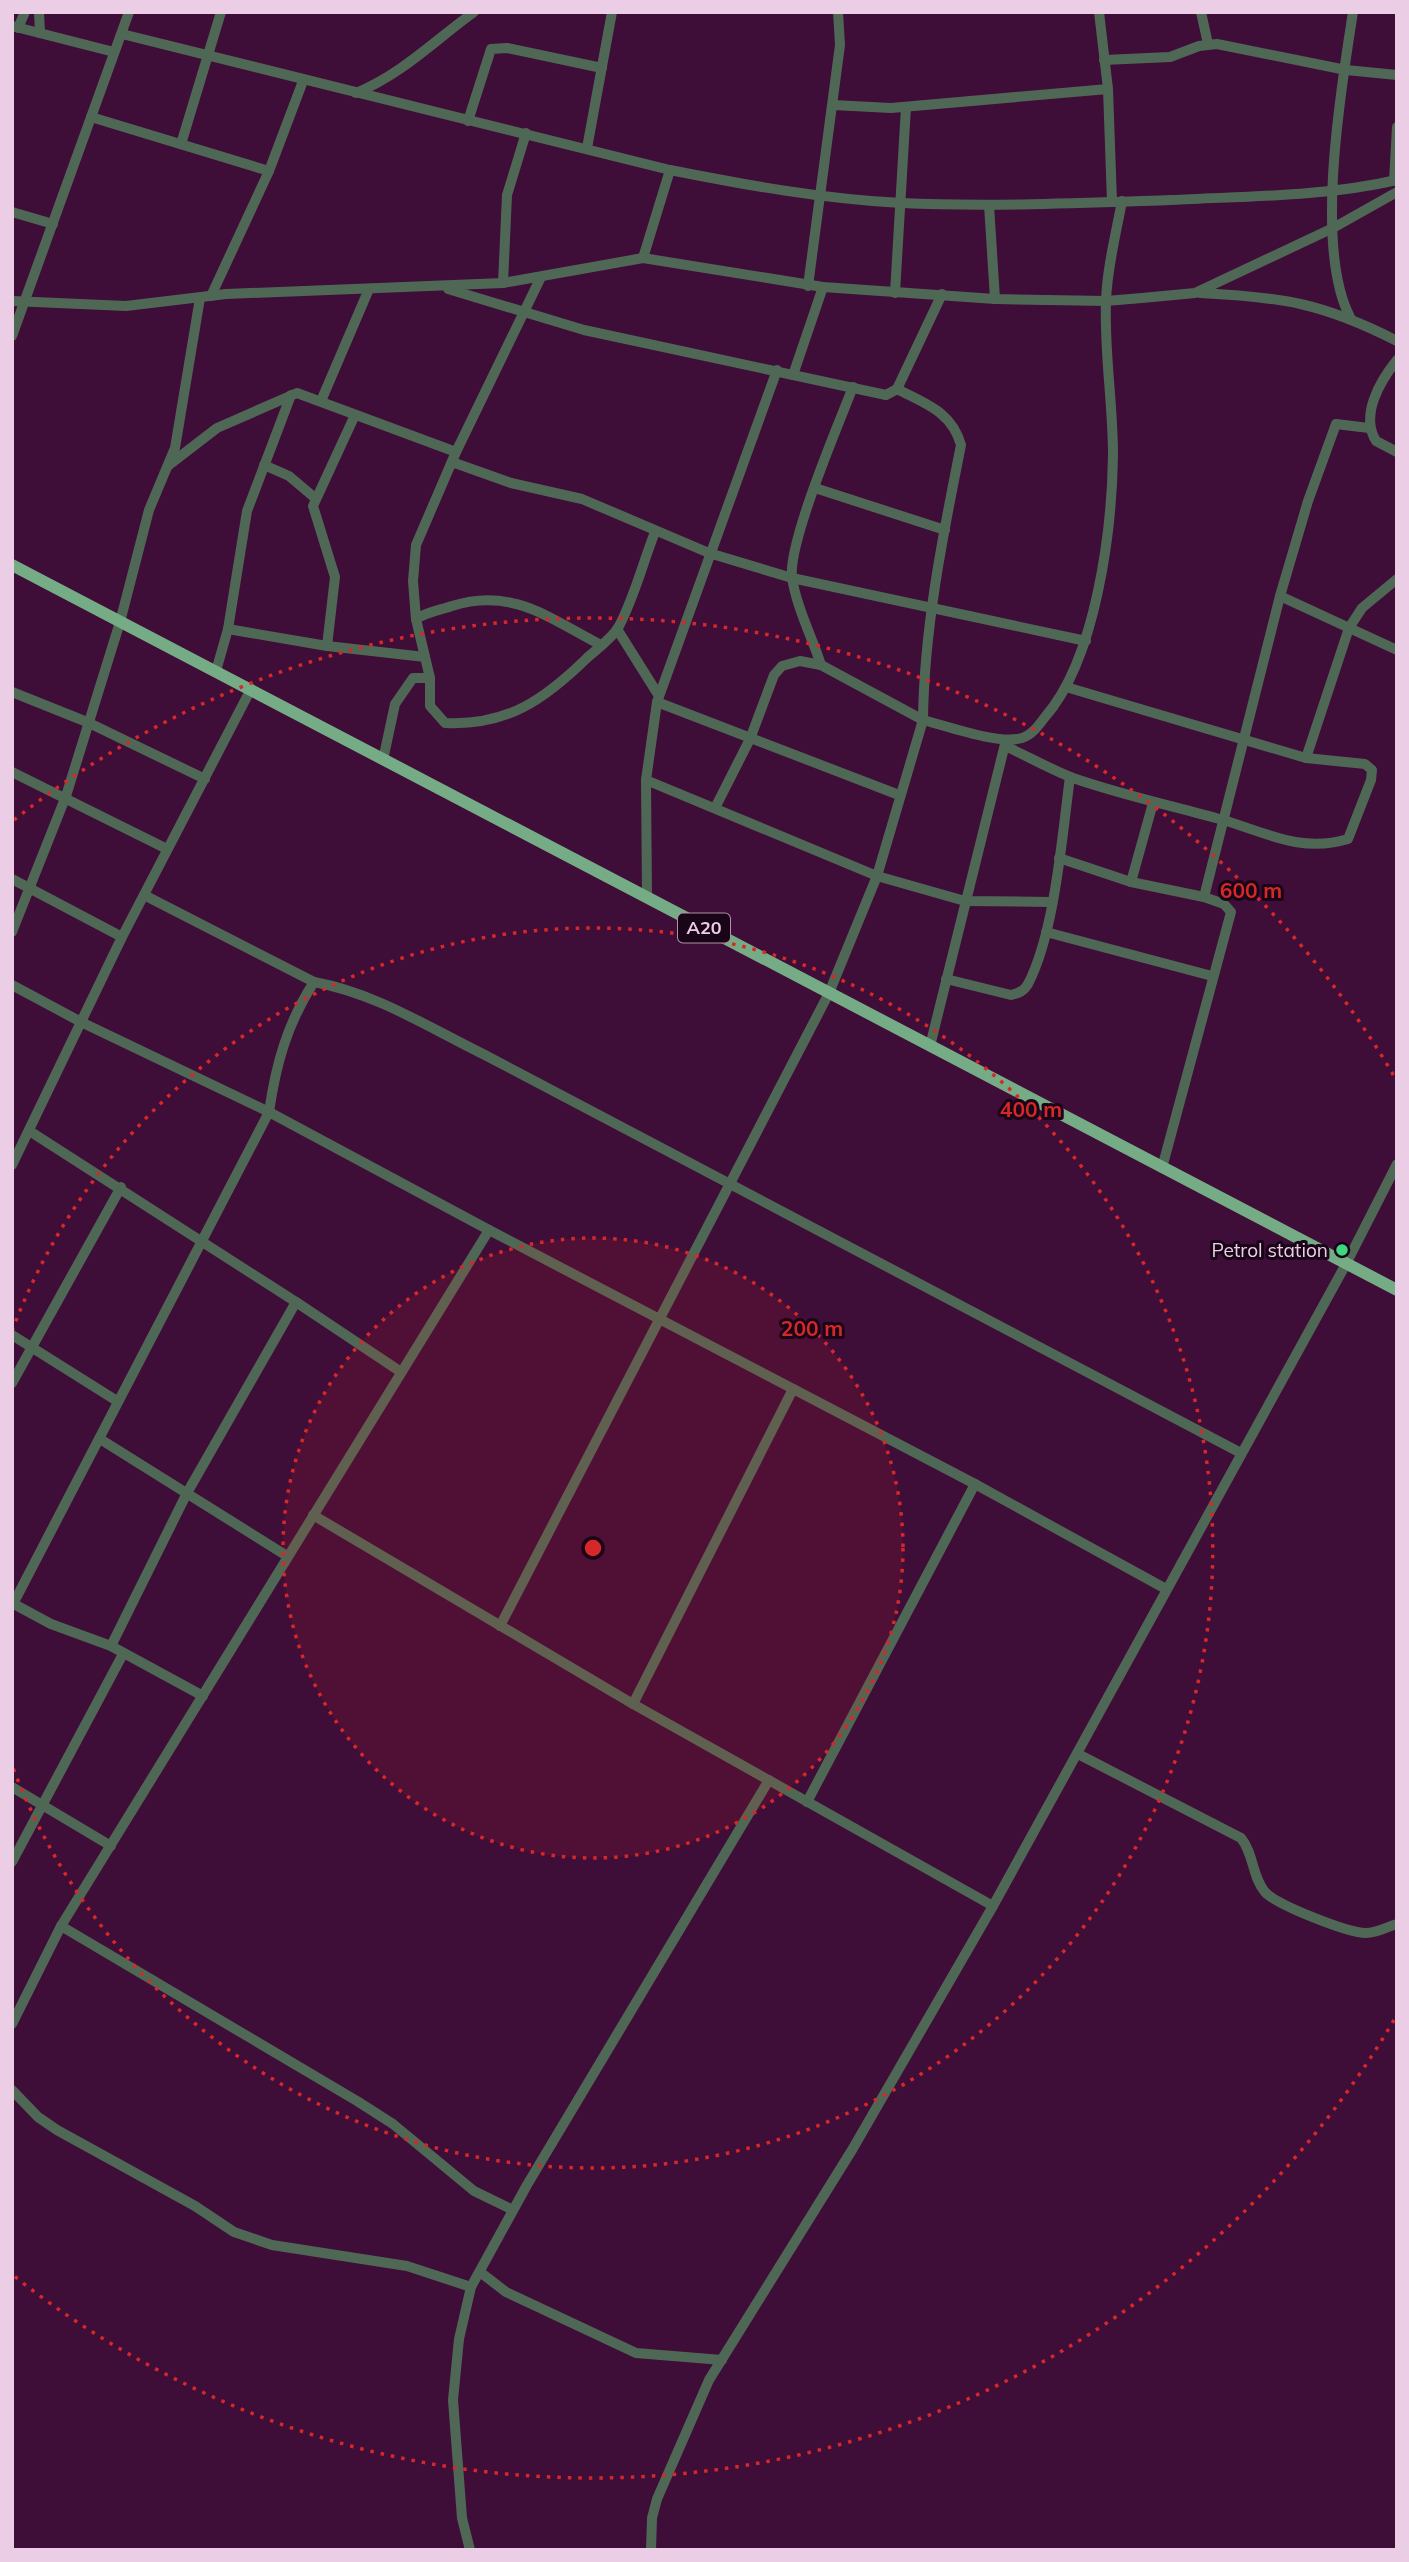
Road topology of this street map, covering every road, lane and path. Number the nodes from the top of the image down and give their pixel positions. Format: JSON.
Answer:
{"nodes":[{"id":1,"x":25,"y":12,"type":"edge"},
{"id":2,"x":39,"y":12,"type":"edge"},
{"id":3,"x":128,"y":12,"type":"edge"},
{"id":4,"x":221,"y":12,"type":"edge"},
{"id":5,"x":474,"y":12,"type":"edge"},
{"id":6,"x":612,"y":12,"type":"edge"},
{"id":7,"x":838,"y":12,"type":"edge"},
{"id":8,"x":1097,"y":12,"type":"edge"},
{"id":9,"x":1201,"y":12,"type":"edge"},
{"id":10,"x":1353,"y":12,"type":"edge"},
{"id":11,"x":15,"y":27,"type":"edge"},
{"id":12,"x":40,"y":33,"type":"junction"},
{"id":13,"x":121,"y":34,"type":"junction"},
{"id":14,"x":1208,"y":44,"type":"junction"},
{"id":15,"x":114,"y":52,"type":"junction"},
{"id":16,"x":209,"y":58,"type":"junction"},
{"id":17,"x":1104,"y":60,"type":"junction"},
{"id":18,"x":602,"y":68,"type":"junction"},
{"id":19,"x":1346,"y":70,"type":"junction"},
{"id":20,"x":1397,"y":75,"type":"edge"},
{"id":21,"x":303,"y":81,"type":"junction"},
{"id":22,"x":1108,"y":89,"type":"junction"},
{"id":23,"x":356,"y":93,"type":"junction"},
{"id":24,"x":833,"y":105,"type":"junction"},
{"id":25,"x":906,"y":107,"type":"junction"},
{"id":26,"x":91,"y":117,"type":"junction"},
{"id":27,"x":468,"y":121,"type":"junction"},
{"id":28,"x":1397,"y":127,"type":"edge"},
{"id":29,"x":526,"y":133,"type":"junction"},
{"id":30,"x":181,"y":144,"type":"junction"},
{"id":31,"x":587,"y":148,"type":"junction"},
{"id":32,"x":670,"y":170,"type":"junction"},
{"id":33,"x":269,"y":171,"type":"junction"},
{"id":34,"x":1395,"y":180,"type":"edge"},
{"id":35,"x":1397,"y":192,"type":"edge"},
{"id":36,"x":1330,"y":193,"type":"junction"},
{"id":37,"x":822,"y":195,"type":"junction"},
{"id":38,"x":900,"y":202,"type":"junction"},
{"id":39,"x":1117,"y":202,"type":"junction"},
{"id":40,"x":989,"y":205,"type":"junction"},
{"id":41,"x":12,"y":212,"type":"edge"},
{"id":42,"x":52,"y":224,"type":"junction"},
{"id":43,"x":1333,"y":228,"type":"junction"},
{"id":44,"x":643,"y":258,"type":"junction"},
{"id":45,"x":540,"y":279,"type":"junction"},
{"id":46,"x":503,"y":283,"type":"junction"},
{"id":47,"x":437,"y":286,"type":"junction"},
{"id":48,"x":808,"y":286,"type":"junction"},
{"id":49,"x":823,"y":287,"type":"junction"},
{"id":50,"x":369,"y":289,"type":"junction"},
{"id":51,"x":895,"y":293,"type":"junction"},
{"id":52,"x":1195,"y":293,"type":"junction"},
{"id":53,"x":942,"y":294,"type":"junction"},
{"id":54,"x":211,"y":296,"type":"junction"},
{"id":55,"x":200,"y":298,"type":"junction"},
{"id":56,"x":995,"y":299,"type":"junction"},
{"id":57,"x":12,"y":300,"type":"edge"},
{"id":58,"x":25,"y":300,"type":"junction"},
{"id":59,"x":1106,"y":301,"type":"junction"},
{"id":60,"x":523,"y":310,"type":"junction"},
{"id":61,"x":1350,"y":317,"type":"junction"},
{"id":62,"x":12,"y":336,"type":"edge"},
{"id":63,"x":1397,"y":341,"type":"edge"},
{"id":64,"x":1397,"y":360,"type":"edge"},
{"id":65,"x":776,"y":370,"type":"junction"},
{"id":66,"x":793,"y":375,"type":"junction"},
{"id":67,"x":853,"y":387,"type":"junction"},
{"id":68,"x":897,"y":389,"type":"junction"},
{"id":69,"x":292,"y":395,"type":"junction"},
{"id":70,"x":321,"y":401,"type":"junction"},
{"id":71,"x":355,"y":415,"type":"junction"},
{"id":72,"x":1369,"y":428,"type":"junction"},
{"id":73,"x":1397,"y":453,"type":"edge"},
{"id":74,"x":454,"y":457,"type":"junction"},
{"id":75,"x":169,"y":465,"type":"junction"},
{"id":76,"x":264,"y":465,"type":"junction"},
{"id":77,"x":815,"y":488,"type":"junction"},
{"id":78,"x":315,"y":498,"type":"junction"},
{"id":79,"x":945,"y":530,"type":"junction"},
{"id":80,"x":655,"y":532,"type":"junction"},
{"id":81,"x":709,"y":553,"type":"junction"},
{"id":82,"x":12,"y":565,"type":"edge"},
{"id":83,"x":792,"y":578,"type":"junction"},
{"id":84,"x":1397,"y":579,"type":"edge"},
{"id":85,"x":1280,"y":596,"type":"junction"},
{"id":86,"x":933,"y":608,"type":"junction"},
{"id":87,"x":416,"y":619,"type":"junction"},
{"id":88,"x":120,"y":622,"type":"junction"},
{"id":89,"x":1349,"y":628,"type":"junction"},
{"id":90,"x":228,"y":629,"type":"junction"},
{"id":91,"x":617,"y":629,"type":"junction"},
{"id":92,"x":1086,"y":641,"type":"junction"},
{"id":93,"x":601,"y":645,"type":"junction"},
{"id":94,"x":327,"y":646,"type":"junction"},
{"id":95,"x":1397,"y":650,"type":"edge"},
{"id":96,"x":425,"y":657,"type":"junction"},
{"id":97,"x":821,"y":665,"type":"junction"},
{"id":98,"x":216,"y":671,"type":"junction"},
{"id":99,"x":430,"y":678,"type":"junction"},
{"id":100,"x":1066,"y":687,"type":"junction"},
{"id":101,"x":251,"y":689,"type":"junction"},
{"id":102,"x":12,"y":692,"type":"edge"},
{"id":103,"x":658,"y":699,"type":"junction"},
{"id":104,"x":923,"y":720,"type":"junction"},
{"id":105,"x":88,"y":722,"type":"junction"},
{"id":106,"x":1243,"y":737,"type":"junction"},
{"id":107,"x":750,"y":739,"type":"junction"},
{"id":108,"x":1006,"y":743,"type":"junction"},
{"id":109,"x":1306,"y":758,"type":"junction"},
{"id":110,"x":383,"y":760,"type":"junction"},
{"id":111,"x":12,"y":772,"type":"edge"},
{"id":112,"x":1070,"y":776,"type":"junction"},
{"id":113,"x":205,"y":779,"type":"junction"},
{"id":114,"x":646,"y":780,"type":"junction"},
{"id":115,"x":900,"y":795,"type":"junction"},
{"id":116,"x":66,"y":796,"type":"junction"},
{"id":117,"x":1153,"y":803,"type":"junction"},
{"id":118,"x":715,"y":808,"type":"junction"},
{"id":119,"x":1225,"y":821,"type":"junction"},
{"id":120,"x":167,"y":849,"type":"junction"},
{"id":121,"x":1059,"y":858,"type":"junction"},
{"id":122,"x":877,"y":876,"type":"junction"},
{"id":123,"x":12,"y":879,"type":"edge"},
{"id":124,"x":1131,"y":881,"type":"junction"},
{"id":125,"x":30,"y":888,"type":"junction"},
{"id":126,"x":144,"y":895,"type":"junction"},
{"id":127,"x":1204,"y":897,"type":"junction"},
{"id":128,"x":647,"y":898,"type":"junction"},
{"id":129,"x":965,"y":901,"type":"junction"},
{"id":130,"x":1051,"y":902,"type":"junction"},
{"id":131,"x":12,"y":932,"type":"edge"},
{"id":132,"x":1046,"y":932,"type":"junction"},
{"id":133,"x":122,"y":937,"type":"junction"},
{"id":134,"x":1212,"y":976,"type":"junction"},
{"id":135,"x":946,"y":979,"type":"junction"},
{"id":136,"x":314,"y":982,"type":"junction"},
{"id":137,"x":12,"y":985,"type":"edge"},
{"id":138,"x":829,"y":993,"type":"junction"},
{"id":139,"x":81,"y":1022,"type":"junction"},
{"id":140,"x":930,"y":1046,"type":"junction"},
{"id":141,"x":269,"y":1112,"type":"junction"},
{"id":142,"x":31,"y":1132,"type":"junction"},
{"id":143,"x":18,"y":1145,"type":"edge"},
{"id":144,"x":1397,"y":1164,"type":"edge"},
{"id":145,"x":12,"y":1165,"type":"edge"},
{"id":146,"x":1163,"y":1168,"type":"junction"},
{"id":147,"x":729,"y":1184,"type":"junction"},
{"id":148,"x":121,"y":1187,"type":"junction"},
{"id":149,"x":489,"y":1230,"type":"junction"},
{"id":150,"x":203,"y":1243,"type":"junction"},
{"id":151,"x":1346,"y":1264,"type":"junction"},
{"id":152,"x":1397,"y":1290,"type":"edge"},
{"id":153,"x":296,"y":1302,"type":"junction"},
{"id":154,"x":660,"y":1321,"type":"junction"},
{"id":155,"x":12,"y":1335,"type":"edge"},
{"id":156,"x":32,"y":1348,"type":"junction"},
{"id":157,"x":401,"y":1372,"type":"junction"},
{"id":158,"x":12,"y":1383,"type":"edge"},
{"id":159,"x":793,"y":1389,"type":"junction"},
{"id":160,"x":117,"y":1401,"type":"junction"},
{"id":161,"x":100,"y":1439,"type":"junction"},
{"id":162,"x":1240,"y":1452,"type":"junction"},
{"id":163,"x":975,"y":1483,"type":"junction"},
{"id":164,"x":187,"y":1493,"type":"junction"},
{"id":165,"x":313,"y":1516,"type":"junction"},
{"id":166,"x":287,"y":1556,"type":"junction"},
{"id":167,"x":1166,"y":1589,"type":"junction"},
{"id":168,"x":13,"y":1604,"type":"edge"},
{"id":169,"x":500,"y":1626,"type":"junction"},
{"id":170,"x":111,"y":1646,"type":"junction"},
{"id":171,"x":123,"y":1654,"type":"junction"},
{"id":172,"x":203,"y":1696,"type":"junction"},
{"id":173,"x":633,"y":1704,"type":"junction"},
{"id":174,"x":1078,"y":1754,"type":"junction"},
{"id":175,"x":769,"y":1780,"type":"junction"},
{"id":176,"x":12,"y":1787,"type":"edge"},
{"id":177,"x":807,"y":1802,"type":"junction"},
{"id":178,"x":44,"y":1803,"type":"junction"},
{"id":179,"x":111,"y":1846,"type":"junction"},
{"id":180,"x":12,"y":1862,"type":"edge"},
{"id":181,"x":993,"y":1906,"type":"junction"},
{"id":182,"x":1397,"y":1924,"type":"edge"},
{"id":183,"x":61,"y":1926,"type":"junction"},
{"id":184,"x":12,"y":2024,"type":"edge"},
{"id":185,"x":12,"y":2090,"type":"edge"},
{"id":186,"x":513,"y":2210,"type":"junction"},
{"id":187,"x":480,"y":2272,"type":"junction"},
{"id":188,"x":471,"y":2287,"type":"junction"},
{"id":189,"x":722,"y":2360,"type":"junction"},
{"id":190,"x":470,"y":2550,"type":"edge"},
{"id":191,"x":651,"y":2550,"type":"edge"}],
"edges":[{"from":1,"to":11,"type":"street"},
{"from":2,"to":12,"type":"street"},
{"from":3,"to":13,"type":"street"},
{"from":4,"to":16,"type":"street"},
{"from":5,"to":23,"type":"street"},
{"from":6,"to":18,"type":"street"},
{"from":7,"to":24,"type":"street"},
{"from":8,"to":17,"type":"street"},
{"from":9,"to":14,"type":"street"},
{"from":10,"to":19,"type":"street"},
{"from":11,"to":12,"type":"street"},
{"from":12,"to":15,"type":"street"},
{"from":13,"to":15,"type":"street"},
{"from":13,"to":16,"type":"street"},
{"from":14,"to":17,"type":"street"},
{"from":14,"to":19,"type":"street"},
{"from":15,"to":26,"type":"street"},
{"from":16,"to":21,"type":"street"},
{"from":16,"to":30,"type":"street"},
{"from":17,"to":22,"type":"street"},
{"from":18,"to":27,"type":"street"},
{"from":18,"to":31,"type":"street"},
{"from":19,"to":20,"type":"street"},
{"from":19,"to":36,"type":"street"},
{"from":21,"to":23,"type":"street"},
{"from":21,"to":33,"type":"street"},
{"from":22,"to":25,"type":"street"},
{"from":22,"to":39,"type":"street"},
{"from":23,"to":27,"type":"street"},
{"from":24,"to":25,"type":"street"},
{"from":24,"to":37,"type":"street"},
{"from":25,"to":38,"type":"street"},
{"from":26,"to":30,"type":"street"},
{"from":26,"to":42,"type":"street"},
{"from":27,"to":29,"type":"street"},
{"from":28,"to":34,"type":"street"},
{"from":29,"to":31,"type":"street"},
{"from":29,"to":46,"type":"street"},
{"from":30,"to":33,"type":"street"},
{"from":31,"to":32,"type":"street"},
{"from":32,"to":37,"type":"street"},
{"from":32,"to":44,"type":"street"},
{"from":33,"to":54,"type":"street"},
{"from":34,"to":36,"type":"street"},
{"from":35,"to":43,"type":"street"},
{"from":36,"to":39,"type":"street"},
{"from":36,"to":43,"type":"street"},
{"from":37,"to":38,"type":"street"},
{"from":37,"to":48,"type":"street"},
{"from":38,"to":40,"type":"street"},
{"from":38,"to":51,"type":"street"},
{"from":39,"to":40,"type":"street"},
{"from":39,"to":59,"type":"street"},
{"from":40,"to":56,"type":"street"},
{"from":41,"to":42,"type":"street"},
{"from":42,"to":58,"type":"street"},
{"from":43,"to":52,"type":"street"},
{"from":43,"to":61,"type":"street"},
{"from":44,"to":45,"type":"street"},
{"from":44,"to":48,"type":"street"},
{"from":45,"to":46,"type":"street"},
{"from":45,"to":60,"type":"street"},
{"from":46,"to":47,"type":"street"},
{"from":47,"to":50,"type":"street"},
{"from":47,"to":60,"type":"street"},
{"from":48,"to":49,"type":"street"},
{"from":49,"to":51,"type":"street"},
{"from":49,"to":66,"type":"street"},
{"from":50,"to":54,"type":"street"},
{"from":50,"to":70,"type":"street"},
{"from":51,"to":53,"type":"street"},
{"from":52,"to":59,"type":"street"},
{"from":52,"to":61,"type":"street"},
{"from":53,"to":56,"type":"street"},
{"from":53,"to":68,"type":"street"},
{"from":54,"to":55,"type":"street"},
{"from":55,"to":58,"type":"street"},
{"from":55,"to":75,"type":"street"},
{"from":56,"to":59,"type":"street"},
{"from":57,"to":58,"type":"street"},
{"from":58,"to":62,"type":"street"},
{"from":59,"to":92,"type":"street"},
{"from":60,"to":65,"type":"street"},
{"from":60,"to":74,"type":"street"},
{"from":61,"to":63,"type":"street"},
{"from":64,"to":72,"type":"street"},
{"from":65,"to":66,"type":"street"},
{"from":65,"to":81,"type":"street"},
{"from":66,"to":67,"type":"street"},
{"from":67,"to":68,"type":"street"},
{"from":67,"to":77,"type":"street"},
{"from":68,"to":79,"type":"street"},
{"from":69,"to":70,"type":"street"},
{"from":69,"to":75,"type":"street"},
{"from":69,"to":76,"type":"street"},
{"from":70,"to":71,"type":"street"},
{"from":71,"to":74,"type":"street"},
{"from":71,"to":78,"type":"street"},
{"from":72,"to":73,"type":"street"},
{"from":72,"to":85,"type":"street"},
{"from":74,"to":80,"type":"street"},
{"from":74,"to":87,"type":"street"},
{"from":75,"to":88,"type":"street"},
{"from":76,"to":78,"type":"street"},
{"from":76,"to":90,"type":"street"},
{"from":77,"to":79,"type":"street"},
{"from":77,"to":83,"type":"street"},
{"from":78,"to":94,"type":"street"},
{"from":79,"to":86,"type":"street"},
{"from":80,"to":81,"type":"street"},
{"from":80,"to":91,"type":"street"},
{"from":81,"to":83,"type":"street"},
{"from":81,"to":103,"type":"street"},
{"from":82,"to":88,"type":"main road","number":"A20"},
{"from":83,"to":86,"type":"street"},
{"from":83,"to":97,"type":"street"},
{"from":84,"to":89,"type":"street"},
{"from":85,"to":89,"type":"street"},
{"from":85,"to":106,"type":"street"},
{"from":86,"to":92,"type":"street"},
{"from":86,"to":104,"type":"street"},
{"from":87,"to":93,"type":"street"},
{"from":87,"to":96,"type":"street"},
{"from":88,"to":98,"type":"main road","number":"A20"},
{"from":88,"to":105,"type":"street"},
{"from":89,"to":95,"type":"street"},
{"from":89,"to":109,"type":"street"},
{"from":90,"to":94,"type":"street"},
{"from":90,"to":98,"type":"street"},
{"from":91,"to":93,"type":"street"},
{"from":91,"to":103,"type":"street"},
{"from":92,"to":100,"type":"street"},
{"from":93,"to":99,"type":"street"},
{"from":94,"to":96,"type":"street"},
{"from":96,"to":99,"type":"street"},
{"from":97,"to":104,"type":"street"},
{"from":97,"to":107,"type":"street"},
{"from":98,"to":101,"type":"main road","number":"A20"},
{"from":99,"to":110,"type":"street"},
{"from":100,"to":106,"type":"street"},
{"from":100,"to":108,"type":"street"},
{"from":101,"to":110,"type":"main road","number":"A20"},
{"from":101,"to":113,"type":"street"},
{"from":102,"to":105,"type":"street"},
{"from":103,"to":107,"type":"street"},
{"from":103,"to":114,"type":"street"},
{"from":104,"to":108,"type":"street"},
{"from":104,"to":115,"type":"street"},
{"from":105,"to":113,"type":"street"},
{"from":105,"to":116,"type":"street"},
{"from":106,"to":109,"type":"street"},
{"from":106,"to":119,"type":"street"},
{"from":107,"to":115,"type":"street"},
{"from":107,"to":118,"type":"street"},
{"from":108,"to":112,"type":"street"},
{"from":108,"to":129,"type":"street"},
{"from":109,"to":119,"type":"street"},
{"from":110,"to":128,"type":"main road","number":"A20"},
{"from":111,"to":116,"type":"street"},
{"from":112,"to":117,"type":"street"},
{"from":112,"to":121,"type":"street"},
{"from":113,"to":120,"type":"street"},
{"from":114,"to":118,"type":"street"},
{"from":114,"to":128,"type":"street"},
{"from":115,"to":122,"type":"street"},
{"from":116,"to":120,"type":"street"},
{"from":116,"to":125,"type":"street"},
{"from":117,"to":119,"type":"street"},
{"from":117,"to":124,"type":"street"},
{"from":118,"to":122,"type":"street"},
{"from":119,"to":127,"type":"street"},
{"from":120,"to":126,"type":"street"},
{"from":121,"to":124,"type":"street"},
{"from":121,"to":130,"type":"street"},
{"from":122,"to":129,"type":"street"},
{"from":122,"to":138,"type":"street"},
{"from":123,"to":125,"type":"street"},
{"from":124,"to":127,"type":"street"},
{"from":125,"to":131,"type":"street"},
{"from":125,"to":133,"type":"street"},
{"from":126,"to":133,"type":"street"},
{"from":126,"to":136,"type":"street"},
{"from":127,"to":134,"type":"street"},
{"from":128,"to":138,"type":"main road","number":"A20"},
{"from":129,"to":130,"type":"street"},
{"from":129,"to":135,"type":"street"},
{"from":130,"to":132,"type":"street"},
{"from":132,"to":134,"type":"street"},
{"from":132,"to":135,"type":"street"},
{"from":133,"to":139,"type":"street"},
{"from":134,"to":146,"type":"street"},
{"from":135,"to":140,"type":"street"},
{"from":136,"to":141,"type":"street"},
{"from":136,"to":147,"type":"street"},
{"from":137,"to":139,"type":"street"},
{"from":138,"to":140,"type":"main road","number":"A20"},
{"from":138,"to":147,"type":"street"},
{"from":139,"to":141,"type":"street"},
{"from":139,"to":142,"type":"street"},
{"from":140,"to":146,"type":"main road","number":"A20"},
{"from":141,"to":149,"type":"street"},
{"from":141,"to":150,"type":"street"},
{"from":142,"to":143,"type":"street"},
{"from":142,"to":148,"type":"street"},
{"from":143,"to":145,"type":"street"},
{"from":144,"to":151,"type":"street"},
{"from":146,"to":151,"type":"main road","number":"A20"},
{"from":147,"to":154,"type":"street"},
{"from":147,"to":162,"type":"street"},
{"from":148,"to":150,"type":"street"},
{"from":148,"to":156,"type":"street"},
{"from":149,"to":154,"type":"street"},
{"from":149,"to":157,"type":"street"},
{"from":150,"to":153,"type":"street"},
{"from":150,"to":160,"type":"street"},
{"from":151,"to":152,"type":"main road","number":"A20"},
{"from":151,"to":162,"type":"street"},
{"from":153,"to":157,"type":"street"},
{"from":153,"to":164,"type":"street"},
{"from":154,"to":159,"type":"street"},
{"from":154,"to":169,"type":"street"},
{"from":155,"to":156,"type":"street"},
{"from":156,"to":158,"type":"street"},
{"from":156,"to":160,"type":"street"},
{"from":157,"to":165,"type":"street"},
{"from":159,"to":163,"type":"street"},
{"from":159,"to":173,"type":"street"},
{"from":160,"to":161,"type":"street"},
{"from":161,"to":164,"type":"street"},
{"from":161,"to":168,"type":"street"},
{"from":162,"to":167,"type":"street"},
{"from":163,"to":167,"type":"street"},
{"from":163,"to":177,"type":"street"},
{"from":164,"to":166,"type":"street"},
{"from":164,"to":170,"type":"street"},
{"from":165,"to":166,"type":"street"},
{"from":165,"to":169,"type":"street"},
{"from":166,"to":172,"type":"street"},
{"from":167,"to":174,"type":"street"},
{"from":168,"to":170,"type":"street"},
{"from":169,"to":173,"type":"street"},
{"from":170,"to":171,"type":"street"},
{"from":171,"to":172,"type":"street"},
{"from":171,"to":178,"type":"street"},
{"from":172,"to":179,"type":"street"},
{"from":173,"to":175,"type":"street"},
{"from":174,"to":181,"type":"street"},
{"from":174,"to":182,"type":"street"},
{"from":175,"to":177,"type":"street"},
{"from":175,"to":186,"type":"street"},
{"from":176,"to":178,"type":"street"},
{"from":177,"to":181,"type":"street"},
{"from":178,"to":179,"type":"street"},
{"from":178,"to":180,"type":"street"},
{"from":179,"to":183,"type":"street"},
{"from":181,"to":189,"type":"street"},
{"from":183,"to":184,"type":"street"},
{"from":183,"to":186,"type":"street"},
{"from":185,"to":188,"type":"street"},
{"from":186,"to":187,"type":"street"},
{"from":187,"to":188,"type":"street"},
{"from":187,"to":189,"type":"street"},
{"from":188,"to":190,"type":"street"},
{"from":189,"to":191,"type":"street"}]}
